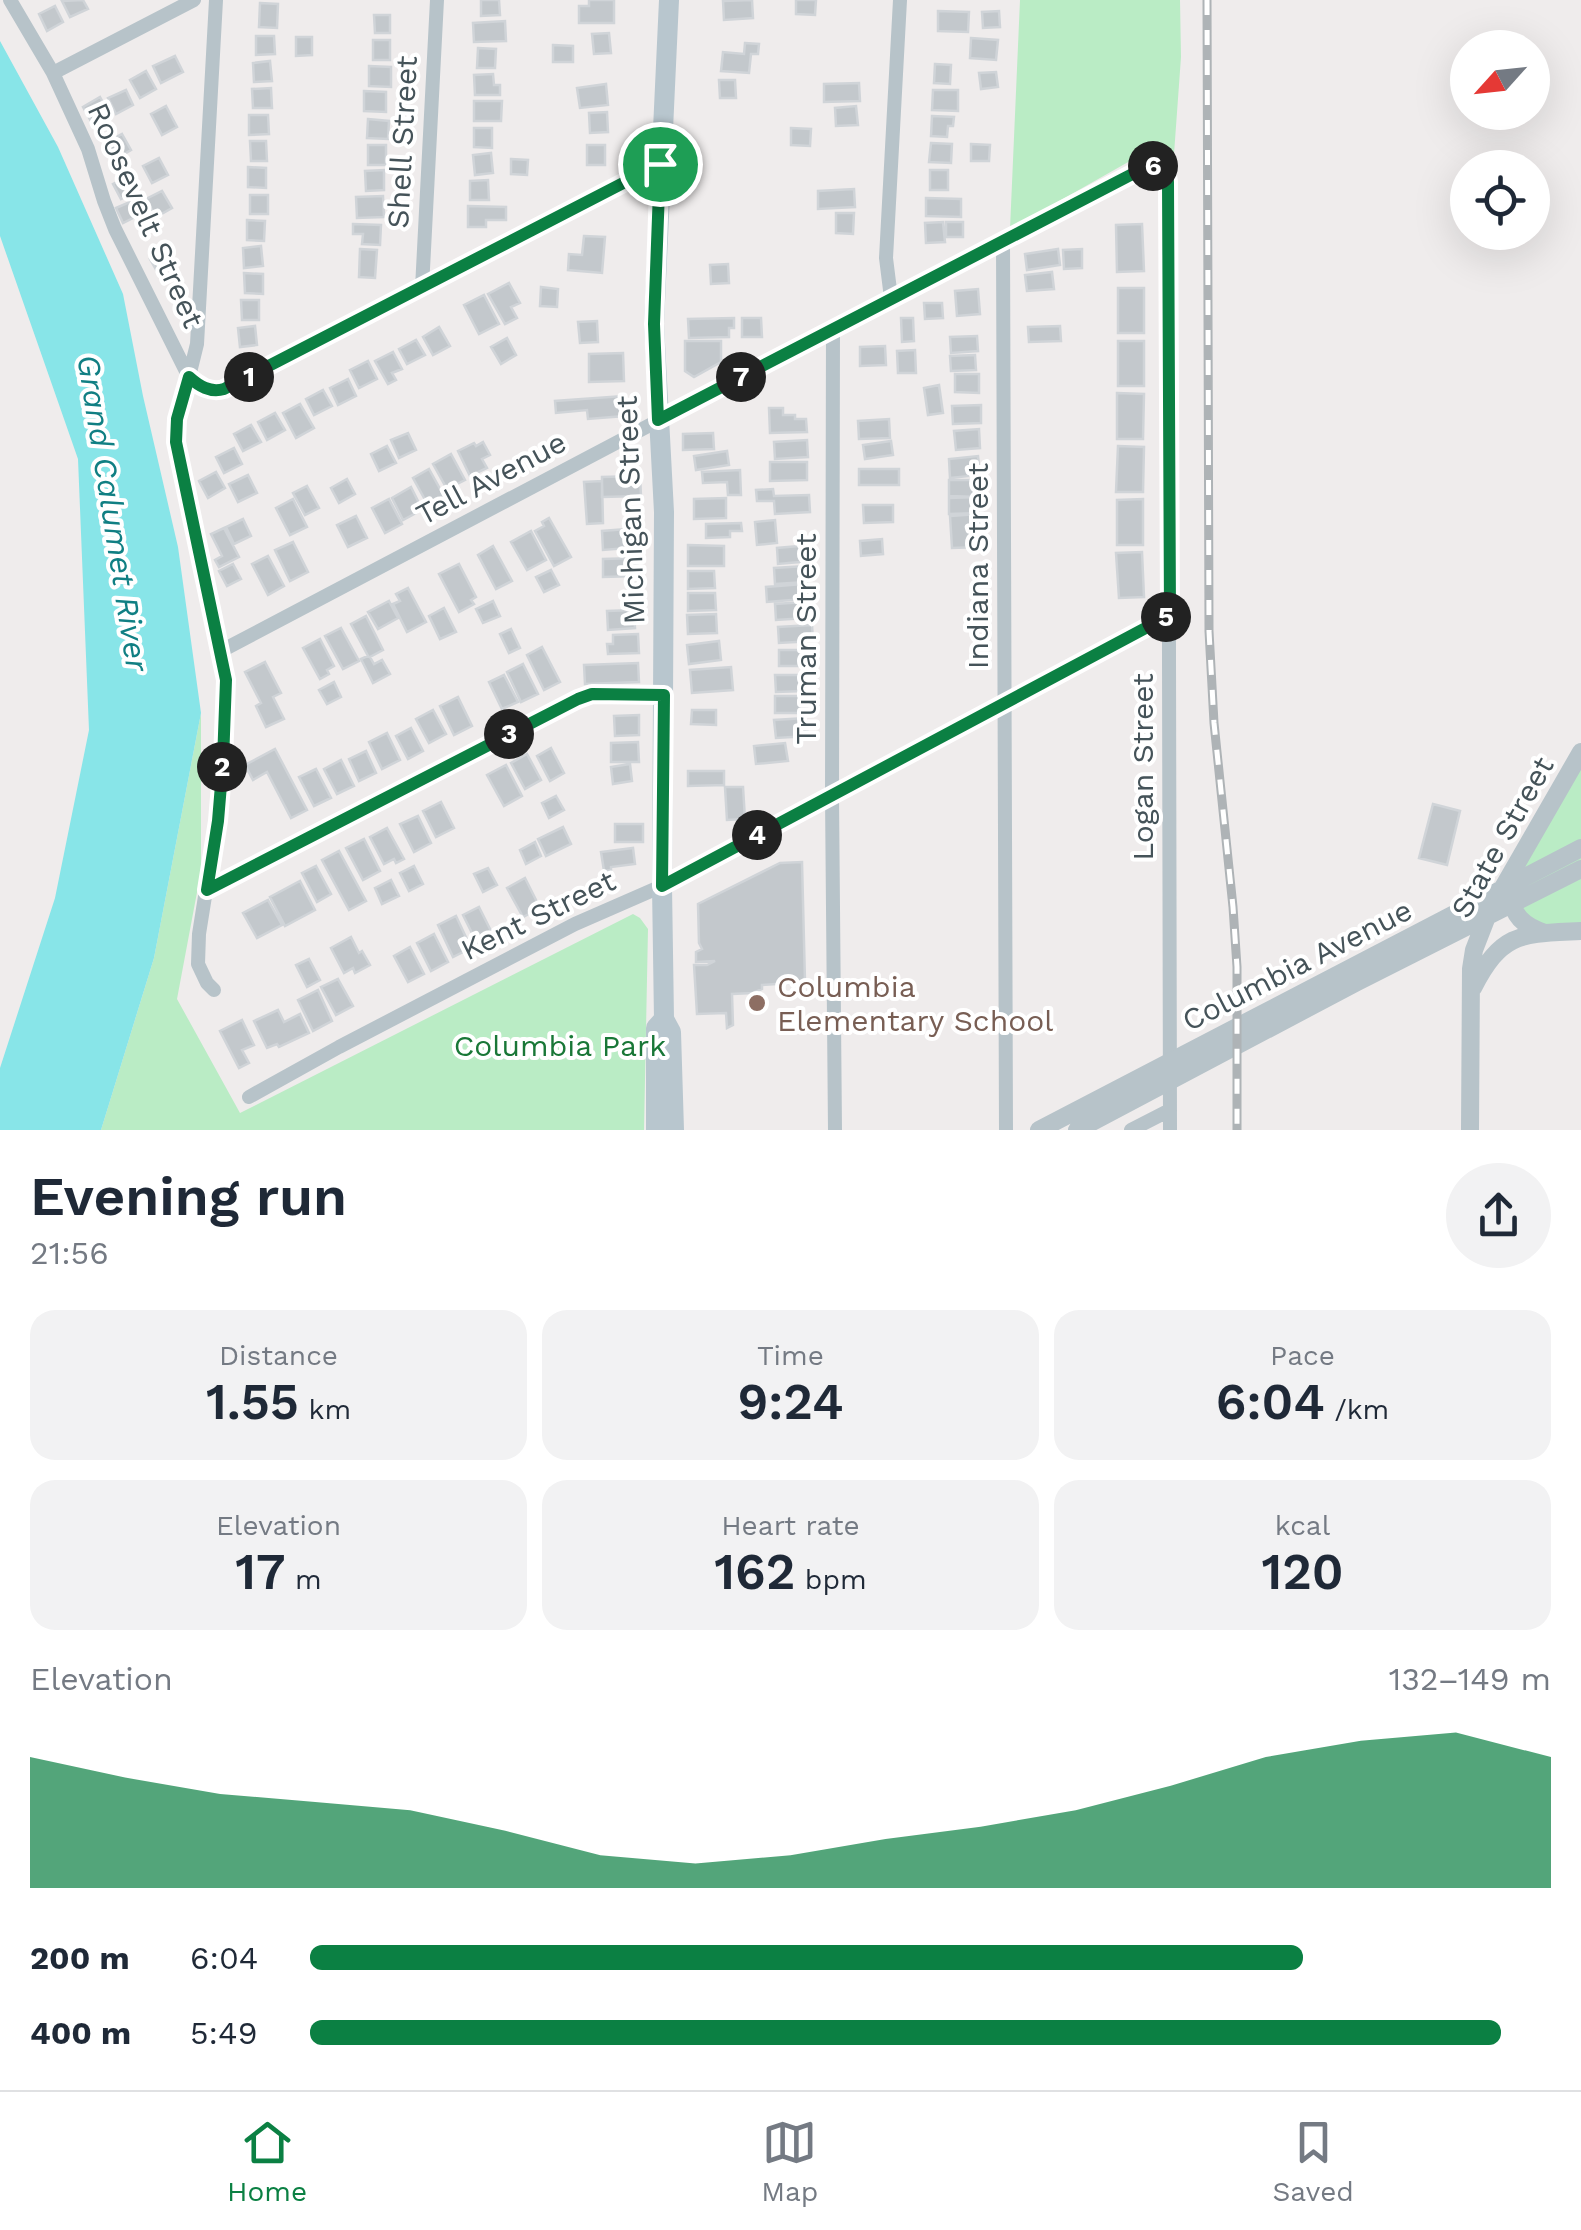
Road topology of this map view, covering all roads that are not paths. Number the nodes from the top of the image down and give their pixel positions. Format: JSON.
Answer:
{"nodes":[{"id":1,"x":10,"y":0,"type":"edge"},
{"id":2,"x":194,"y":0,"type":"edge"},
{"id":3,"x":216,"y":0,"type":"edge"},
{"id":4,"x":437,"y":0,"type":"edge"},
{"id":5,"x":668,"y":0,"type":"edge"},
{"id":6,"x":900,"y":0,"type":"edge"},
{"id":7,"x":53,"y":74,"type":"junction"},
{"id":8,"x":660,"y":164,"type":"junction"},
{"id":9,"x":1161,"y":166,"type":"joint"},
{"id":10,"x":1002,"y":241,"type":"junction"},
{"id":11,"x":422,"y":288,"type":"junction"},
{"id":12,"x":891,"y":298,"type":"junction"},
{"id":13,"x":833,"y":328,"type":"junction"},
{"id":14,"x":189,"y":377,"type":"junction"},
{"id":15,"x":658,"y":420,"type":"junction"},
{"id":16,"x":1170,"y":615,"type":"junction"},
{"id":17,"x":221,"y":651,"type":"junction"},
{"id":18,"x":664,"y":695,"type":"junction"},
{"id":19,"x":1006,"y":703,"type":"junction"},
{"id":20,"x":1581,"y":752,"type":"edge"},
{"id":21,"x":832,"y":796,"type":"junction"},
{"id":22,"x":1581,"y":848,"type":"edge"},
{"id":23,"x":1581,"y":869,"type":"edge"},
{"id":24,"x":1511,"y":872,"type":"junction"},
{"id":25,"x":662,"y":886,"type":"junction"},
{"id":26,"x":207,"y":890,"type":"junction"},
{"id":27,"x":1581,"y":931,"type":"edge"},
{"id":28,"x":1546,"y":933,"type":"junction"},
{"id":29,"x":214,"y":990,"type":"dead end"},
{"id":30,"x":1470,"y":992,"type":"junction"},
{"id":31,"x":664,"y":1019,"type":"junction"},
{"id":32,"x":249,"y":1098,"type":"dead end"},
{"id":33,"x":1170,"y":1110,"type":"junction"},
{"id":34,"x":656,"y":1130,"type":"edge"},
{"id":35,"x":674,"y":1130,"type":"edge"},
{"id":36,"x":835,"y":1130,"type":"edge"},
{"id":37,"x":1006,"y":1130,"type":"edge"},
{"id":38,"x":1039,"y":1130,"type":"edge"},
{"id":39,"x":1077,"y":1130,"type":"edge"},
{"id":40,"x":1131,"y":1130,"type":"edge"},
{"id":41,"x":1170,"y":1130,"type":"edge"},
{"id":42,"x":1470,"y":1130,"type":"edge"}],
"edges":[{"from":1,"to":7,"type":"street","name":"Roosevelt Street"},
{"from":2,"to":7,"type":"street"},
{"from":3,"to":14,"type":"street"},
{"from":4,"to":11,"type":"street","name":"Shell Street"},
{"from":5,"to":8,"type":"main road","name":"Michigan Street"},
{"from":6,"to":12,"type":"street"},
{"from":7,"to":14,"type":"street","name":"Roosevelt Street"},
{"from":8,"to":11,"type":"street"},
{"from":8,"to":15,"type":"main road","name":"Michigan Street"},
{"from":9,"to":10,"type":"street","name":"Tell Avenue"},
{"from":9,"to":16,"type":"street","name":"Logan Street"},
{"from":10,"to":12,"type":"street","name":"Tell Avenue"},
{"from":10,"to":19,"type":"street","name":"Indiana Street"},
{"from":11,"to":14,"type":"street"},
{"from":12,"to":13,"type":"street","name":"Tell Avenue"},
{"from":13,"to":15,"type":"street","name":"Tell Avenue"},
{"from":13,"to":21,"type":"street","name":"Truman Street"},
{"from":14,"to":17,"type":"street"},
{"from":15,"to":17,"type":"street","name":"Tell Avenue"},
{"from":15,"to":18,"type":"main road","name":"Michigan Street"},
{"from":16,"to":19,"type":"street","name":"Kent Street"},
{"from":16,"to":33,"type":"street","name":"Logan Street"},
{"from":17,"to":26,"type":"street"},
{"from":18,"to":25,"type":"main road","name":"Michigan Street"},
{"from":18,"to":26,"type":"street"},
{"from":19,"to":21,"type":"street","name":"Kent Street"},
{"from":19,"to":37,"type":"street","name":"Indiana Street"},
{"from":20,"to":24,"type":"street","name":"State Street"},
{"from":21,"to":25,"type":"street","name":"Kent Street"},
{"from":21,"to":36,"type":"street","name":"Truman Street"},
{"from":22,"to":38,"type":"street","name":"Columbia Avenue"},
{"from":23,"to":39,"type":"street","name":"Columbia Avenue"},
{"from":24,"to":28,"type":"street"},
{"from":24,"to":30,"type":"street","name":"State Street"},
{"from":25,"to":31,"type":"main road","name":"Michigan Street"},
{"from":25,"to":32,"type":"street","name":"Kent Street"},
{"from":26,"to":29,"type":"street"},
{"from":27,"to":28,"type":"street"},
{"from":28,"to":30,"type":"street"},
{"from":30,"to":42,"type":"street","name":"State Street"},
{"from":31,"to":34,"type":"main road","name":"Michigan Street"},
{"from":31,"to":35,"type":"main road","name":"Michigan Street"},
{"from":33,"to":40,"type":"street"},
{"from":33,"to":41,"type":"street","name":"Logan Street"}]}
